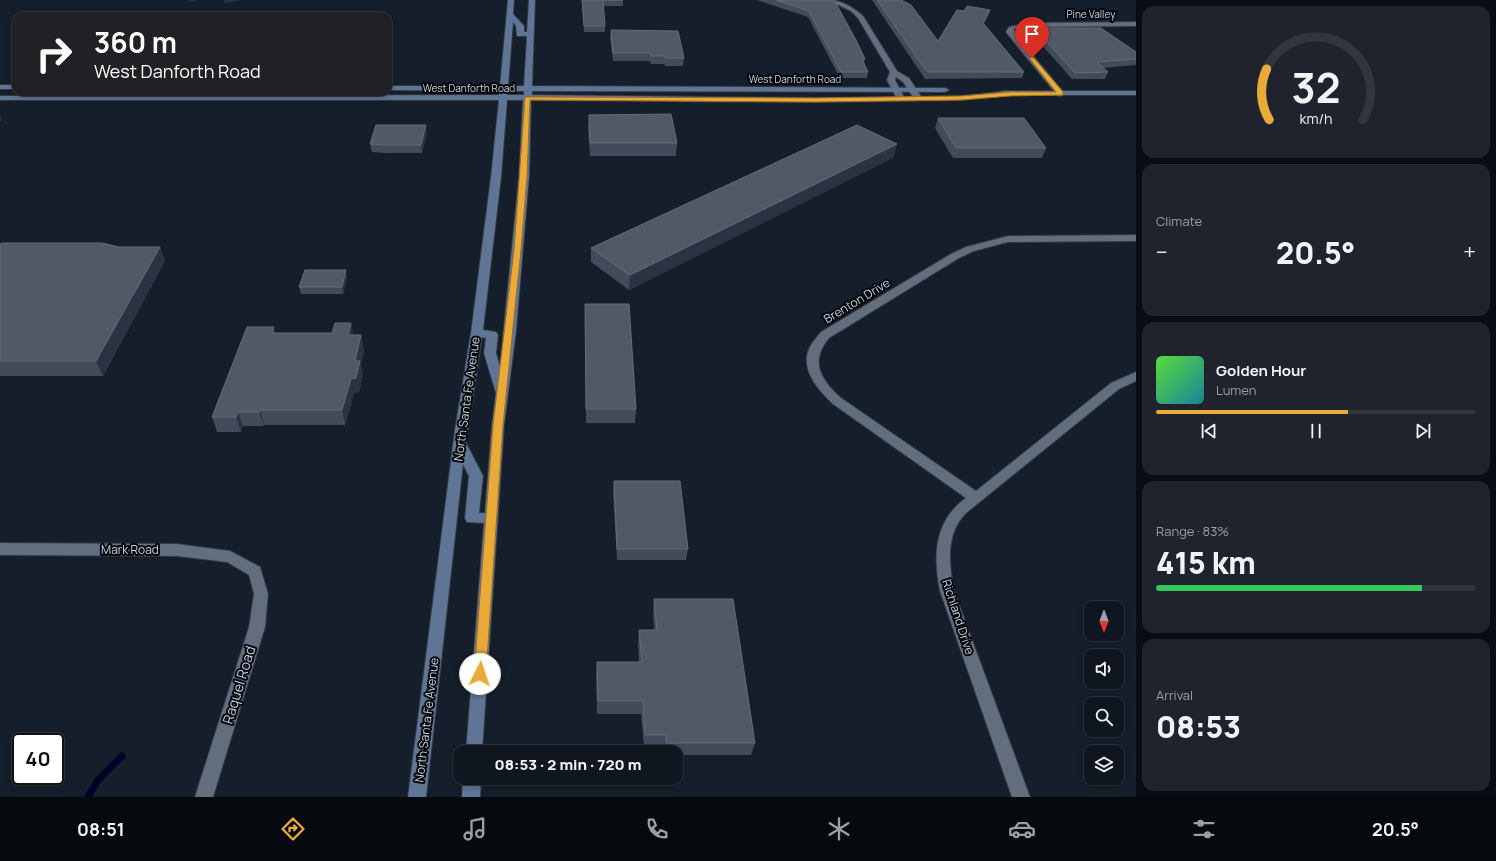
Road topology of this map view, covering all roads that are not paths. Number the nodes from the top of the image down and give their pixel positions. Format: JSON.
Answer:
{"nodes":[{"id":1,"x":511,"y":0,"type":"edge"},
{"id":2,"x":532,"y":0,"type":"edge"},
{"id":3,"x":831,"y":0,"type":"edge"},
{"id":4,"x":510,"y":14,"type":"junction"},
{"id":5,"x":1135,"y":25,"type":"edge"},
{"id":6,"x":530,"y":34,"type":"junction"},
{"id":7,"x":894,"y":72,"type":"junction"},
{"id":8,"x":0,"y":87,"type":"edge"},
{"id":9,"x":12,"y":87,"type":"edge"},
{"id":10,"x":392,"y":88,"type":"edge"},
{"id":11,"x":896,"y":90,"type":"junction"},
{"id":12,"x":912,"y":90,"type":"junction"},
{"id":13,"x":502,"y":93,"type":"junction"},
{"id":14,"x":527,"y":93,"type":"junction"},
{"id":15,"x":1010,"y":94,"type":"junction"},
{"id":16,"x":1061,"y":94,"type":"junction"},
{"id":17,"x":1136,"y":94,"type":"edge"},
{"id":18,"x":392,"y":95,"type":"edge"},
{"id":19,"x":232,"y":96,"type":"edge"},
{"id":20,"x":350,"y":96,"type":"edge"},
{"id":21,"x":0,"y":98,"type":"edge"},
{"id":22,"x":918,"y":98,"type":"junction"},
{"id":23,"x":197,"y":99,"type":"junction"},
{"id":24,"x":901,"y":99,"type":"junction"},
{"id":25,"x":1136,"y":238,"type":"edge"},
{"id":26,"x":477,"y":333,"type":"junction"},
{"id":27,"x":1136,"y":376,"type":"edge"},
{"id":28,"x":502,"y":397,"type":"junction"},
{"id":29,"x":460,"y":444,"type":"junction"},
{"id":30,"x":976,"y":498,"type":"junction"},
{"id":31,"x":491,"y":518,"type":"junction"},
{"id":32,"x":0,"y":549,"type":"edge"},
{"id":33,"x":255,"y":572,"type":"joint"},
{"id":34,"x":475,"y":745,"type":"edge"},
{"id":35,"x":472,"y":785,"type":"edge"},
{"id":36,"x":204,"y":797,"type":"edge"},
{"id":37,"x":417,"y":797,"type":"edge"},
{"id":38,"x":471,"y":797,"type":"edge"},
{"id":39,"x":1021,"y":797,"type":"edge"}],
"edges":[{"from":1,"to":4,"type":"main road","name":"North Santa Fe Avenue"},
{"from":2,"to":6,"type":"main road"},
{"from":3,"to":7,"type":"street"},
{"from":4,"to":6,"type":"main road"},
{"from":4,"to":13,"type":"main road","name":"North Santa Fe Avenue"},
{"from":5,"to":16,"type":"street","name":"Pine Valley"},
{"from":6,"to":14,"type":"main road"},
{"from":7,"to":11,"type":"street"},
{"from":7,"to":12,"type":"street"},
{"from":8,"to":9,"type":"main road"},
{"from":10,"to":13,"type":"main road","name":"West Danforth Road"},
{"from":11,"to":12,"type":"main road","name":"West Danforth Road"},
{"from":11,"to":14,"type":"main road","name":"West Danforth Road"},
{"from":11,"to":24,"type":"street"},
{"from":12,"to":15,"type":"main road","name":"West Danforth Road"},
{"from":12,"to":22,"type":"street"},
{"from":13,"to":14,"type":"main road","name":"West Danforth Road"},
{"from":13,"to":18,"type":"main road","name":"West Danforth Road"},
{"from":13,"to":26,"type":"main road","name":"North Santa Fe Avenue"},
{"from":14,"to":24,"type":"main road","name":"West Danforth Road"},
{"from":14,"to":28,"type":"main road"},
{"from":15,"to":16,"type":"main road","name":"West Danforth Road"},
{"from":15,"to":22,"type":"main road","name":"West Danforth Road"},
{"from":16,"to":17,"type":"main road","name":"West Danforth Road"},
{"from":19,"to":23,"type":"main road"},
{"from":20,"to":23,"type":"main road","name":"West Danforth Road"},
{"from":21,"to":23,"type":"main road","name":"West Danforth Road"},
{"from":22,"to":24,"type":"main road","name":"West Danforth Road"},
{"from":25,"to":30,"type":"street","name":"Brenton Drive"},
{"from":26,"to":28,"type":"main road"},
{"from":26,"to":29,"type":"main road","name":"North Santa Fe Avenue"},
{"from":27,"to":30,"type":"street","name":"Richland Drive"},
{"from":28,"to":31,"type":"main road"},
{"from":29,"to":31,"type":"main road"},
{"from":29,"to":37,"type":"main road","name":"North Santa Fe Avenue"},
{"from":30,"to":39,"type":"street","name":"Richland Drive"},
{"from":31,"to":34,"type":"main road"},
{"from":32,"to":33,"type":"street","name":"Mark Road"},
{"from":33,"to":36,"type":"street","name":"Raquel Road"},
{"from":35,"to":38,"type":"main road"}]}
